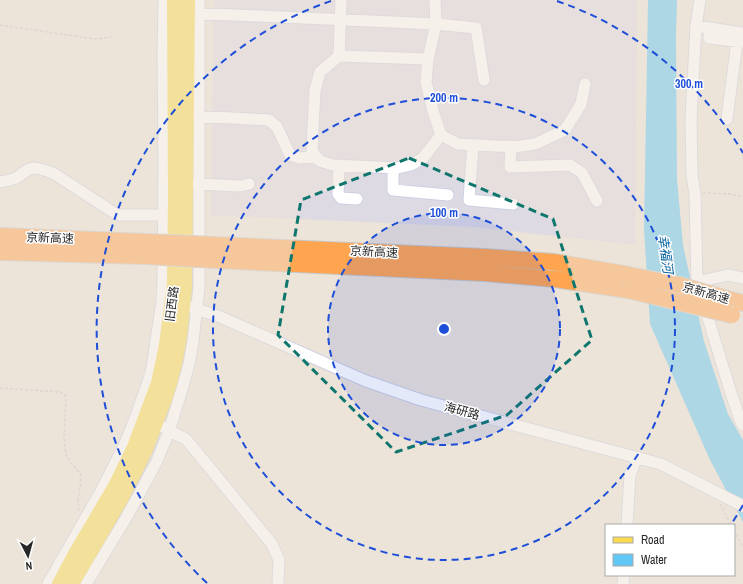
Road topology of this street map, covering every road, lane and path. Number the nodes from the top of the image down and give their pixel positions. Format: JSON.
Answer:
{"nodes":[{"id":1,"x":164,"y":0,"type":"edge"},
{"id":2,"x":174,"y":0,"type":"edge"},
{"id":3,"x":199,"y":0,"type":"edge"},
{"id":4,"x":341,"y":0,"type":"edge"},
{"id":5,"x":435,"y":0,"type":"edge"},
{"id":6,"x":700,"y":0,"type":"edge"},
{"id":7,"x":192,"y":9,"type":"edge"},
{"id":8,"x":340,"y":20,"type":"junction"},
{"id":9,"x":436,"y":24,"type":"junction"},
{"id":10,"x":0,"y":25,"type":"edge"},
{"id":11,"x":696,"y":26,"type":"junction"},
{"id":12,"x":111,"y":37,"type":"dead end"},
{"id":13,"x":741,"y":38,"type":"edge"},
{"id":14,"x":339,"y":56,"type":"junction"},
{"id":15,"x":428,"y":59,"type":"junction"},
{"id":16,"x":484,"y":80,"type":"dead end"},
{"id":17,"x":585,"y":84,"type":"dead end"},
{"id":18,"x":193,"y":116,"type":"junction"},
{"id":19,"x":727,"y":119,"type":"dead end"},
{"id":20,"x":441,"y":135,"type":"junction"},
{"id":21,"x":473,"y":145,"type":"junction"},
{"id":22,"x":511,"y":146,"type":"junction"},
{"id":23,"x":316,"y":157,"type":"junction"},
{"id":24,"x":339,"y":165,"type":"junction"},
{"id":25,"x":393,"y":167,"type":"junction"},
{"id":26,"x":0,"y":182,"type":"edge"},
{"id":27,"x":198,"y":184,"type":"junction"},
{"id":28,"x":249,"y":184,"type":"dead end"},
{"id":29,"x":695,"y":193,"type":"junction"},
{"id":30,"x":448,"y":195,"type":"dead end"},
{"id":31,"x":743,"y":197,"type":"edge"},
{"id":32,"x":357,"y":199,"type":"dead end"},
{"id":33,"x":597,"y":201,"type":"dead end"},
{"id":34,"x":512,"y":204,"type":"dead end"},
{"id":35,"x":164,"y":216,"type":"junction"},
{"id":36,"x":0,"y":236,"type":"edge"},
{"id":37,"x":146,"y":249,"type":"junction"},
{"id":38,"x":0,"y":252,"type":"edge"},
{"id":39,"x":216,"y":252,"type":"junction"},
{"id":40,"x":743,"y":278,"type":"edge"},
{"id":41,"x":697,"y":282,"type":"junction"},
{"id":42,"x":743,"y":303,"type":"edge"},
{"id":43,"x":190,"y":307,"type":"junction"},
{"id":44,"x":737,"y":316,"type":"edge"},
{"id":45,"x":0,"y":388,"type":"edge"},
{"id":46,"x":156,"y":422,"type":"junction"},
{"id":47,"x":743,"y":425,"type":"edge"},
{"id":48,"x":169,"y":431,"type":"junction"},
{"id":49,"x":637,"y":457,"type":"junction"},
{"id":50,"x":712,"y":490,"type":"junction"},
{"id":51,"x":742,"y":506,"type":"edge"},
{"id":52,"x":85,"y":519,"type":"junction"},
{"id":53,"x":627,"y":524,"type":"edge"},
{"id":54,"x":730,"y":524,"type":"edge"},
{"id":55,"x":735,"y":532,"type":"edge"},
{"id":56,"x":743,"y":547,"type":"edge"},
{"id":57,"x":48,"y":584,"type":"edge"},
{"id":58,"x":59,"y":584,"type":"edge"},
{"id":59,"x":72,"y":584,"type":"edge"},
{"id":60,"x":86,"y":584,"type":"edge"},
{"id":61,"x":278,"y":584,"type":"edge"}],
"edges":[{"from":1,"to":35,"type":"street"},
{"from":2,"to":58,"type":"main road","name":"旧西路"},
{"from":3,"to":7,"type":"street"},
{"from":4,"to":8,"type":"street"},
{"from":5,"to":9,"type":"street"},
{"from":6,"to":11,"type":"street"},
{"from":7,"to":8,"type":"street"},
{"from":7,"to":18,"type":"main road","name":"旧西路"},
{"from":8,"to":9,"type":"street"},
{"from":8,"to":14,"type":"street"},
{"from":9,"to":15,"type":"street"},
{"from":9,"to":16,"type":"street"},
{"from":10,"to":12,"type":"path"},
{"from":11,"to":13,"type":"street"},
{"from":11,"to":29,"type":"street"},
{"from":13,"to":19,"type":"street"},
{"from":14,"to":15,"type":"street"},
{"from":14,"to":23,"type":"street"},
{"from":15,"to":20,"type":"street"},
{"from":17,"to":22,"type":"street"},
{"from":18,"to":23,"type":"street"},
{"from":18,"to":27,"type":"street"},
{"from":18,"to":43,"type":"main road","name":"旧西路"},
{"from":20,"to":21,"type":"street"},
{"from":20,"to":25,"type":"street"},
{"from":21,"to":22,"type":"street"},
{"from":21,"to":34,"type":"street"},
{"from":22,"to":33,"type":"street"},
{"from":23,"to":24,"type":"street"},
{"from":24,"to":25,"type":"street"},
{"from":24,"to":32,"type":"street"},
{"from":25,"to":30,"type":"street"},
{"from":26,"to":35,"type":"street"},
{"from":27,"to":28,"type":"street"},
{"from":27,"to":43,"type":"street"},
{"from":29,"to":31,"type":"path"},
{"from":29,"to":41,"type":"street"},
{"from":35,"to":52,"type":"street"},
{"from":36,"to":37,"type":"highway","name":"京新高速"},
{"from":37,"to":38,"type":"highway","name":"京新高速"},
{"from":37,"to":39,"type":"highway","name":"京新高速","bridge":true},
{"from":39,"to":42,"type":"highway","name":"京新高速","bridge":true},
{"from":39,"to":44,"type":"highway","name":"京新高速","bridge":true},
{"from":40,"to":41,"type":"street"},
{"from":41,"to":47,"type":"street"},
{"from":43,"to":46,"type":"main road","name":"旧西路"},
{"from":43,"to":48,"type":"street"},
{"from":43,"to":49,"type":"street","name":"海研路"},
{"from":45,"to":52,"type":"path"},
{"from":46,"to":48,"type":"street"},
{"from":46,"to":59,"type":"main road","name":"旧西路"},
{"from":48,"to":60,"type":"street"},
{"from":48,"to":61,"type":"street"},
{"from":49,"to":50,"type":"street","name":"海研路"},
{"from":49,"to":53,"type":"street"},
{"from":50,"to":51,"type":"street","name":"海研路"},
{"from":50,"to":54,"type":"path"},
{"from":52,"to":57,"type":"street"},
{"from":55,"to":56,"type":"path"}]}
